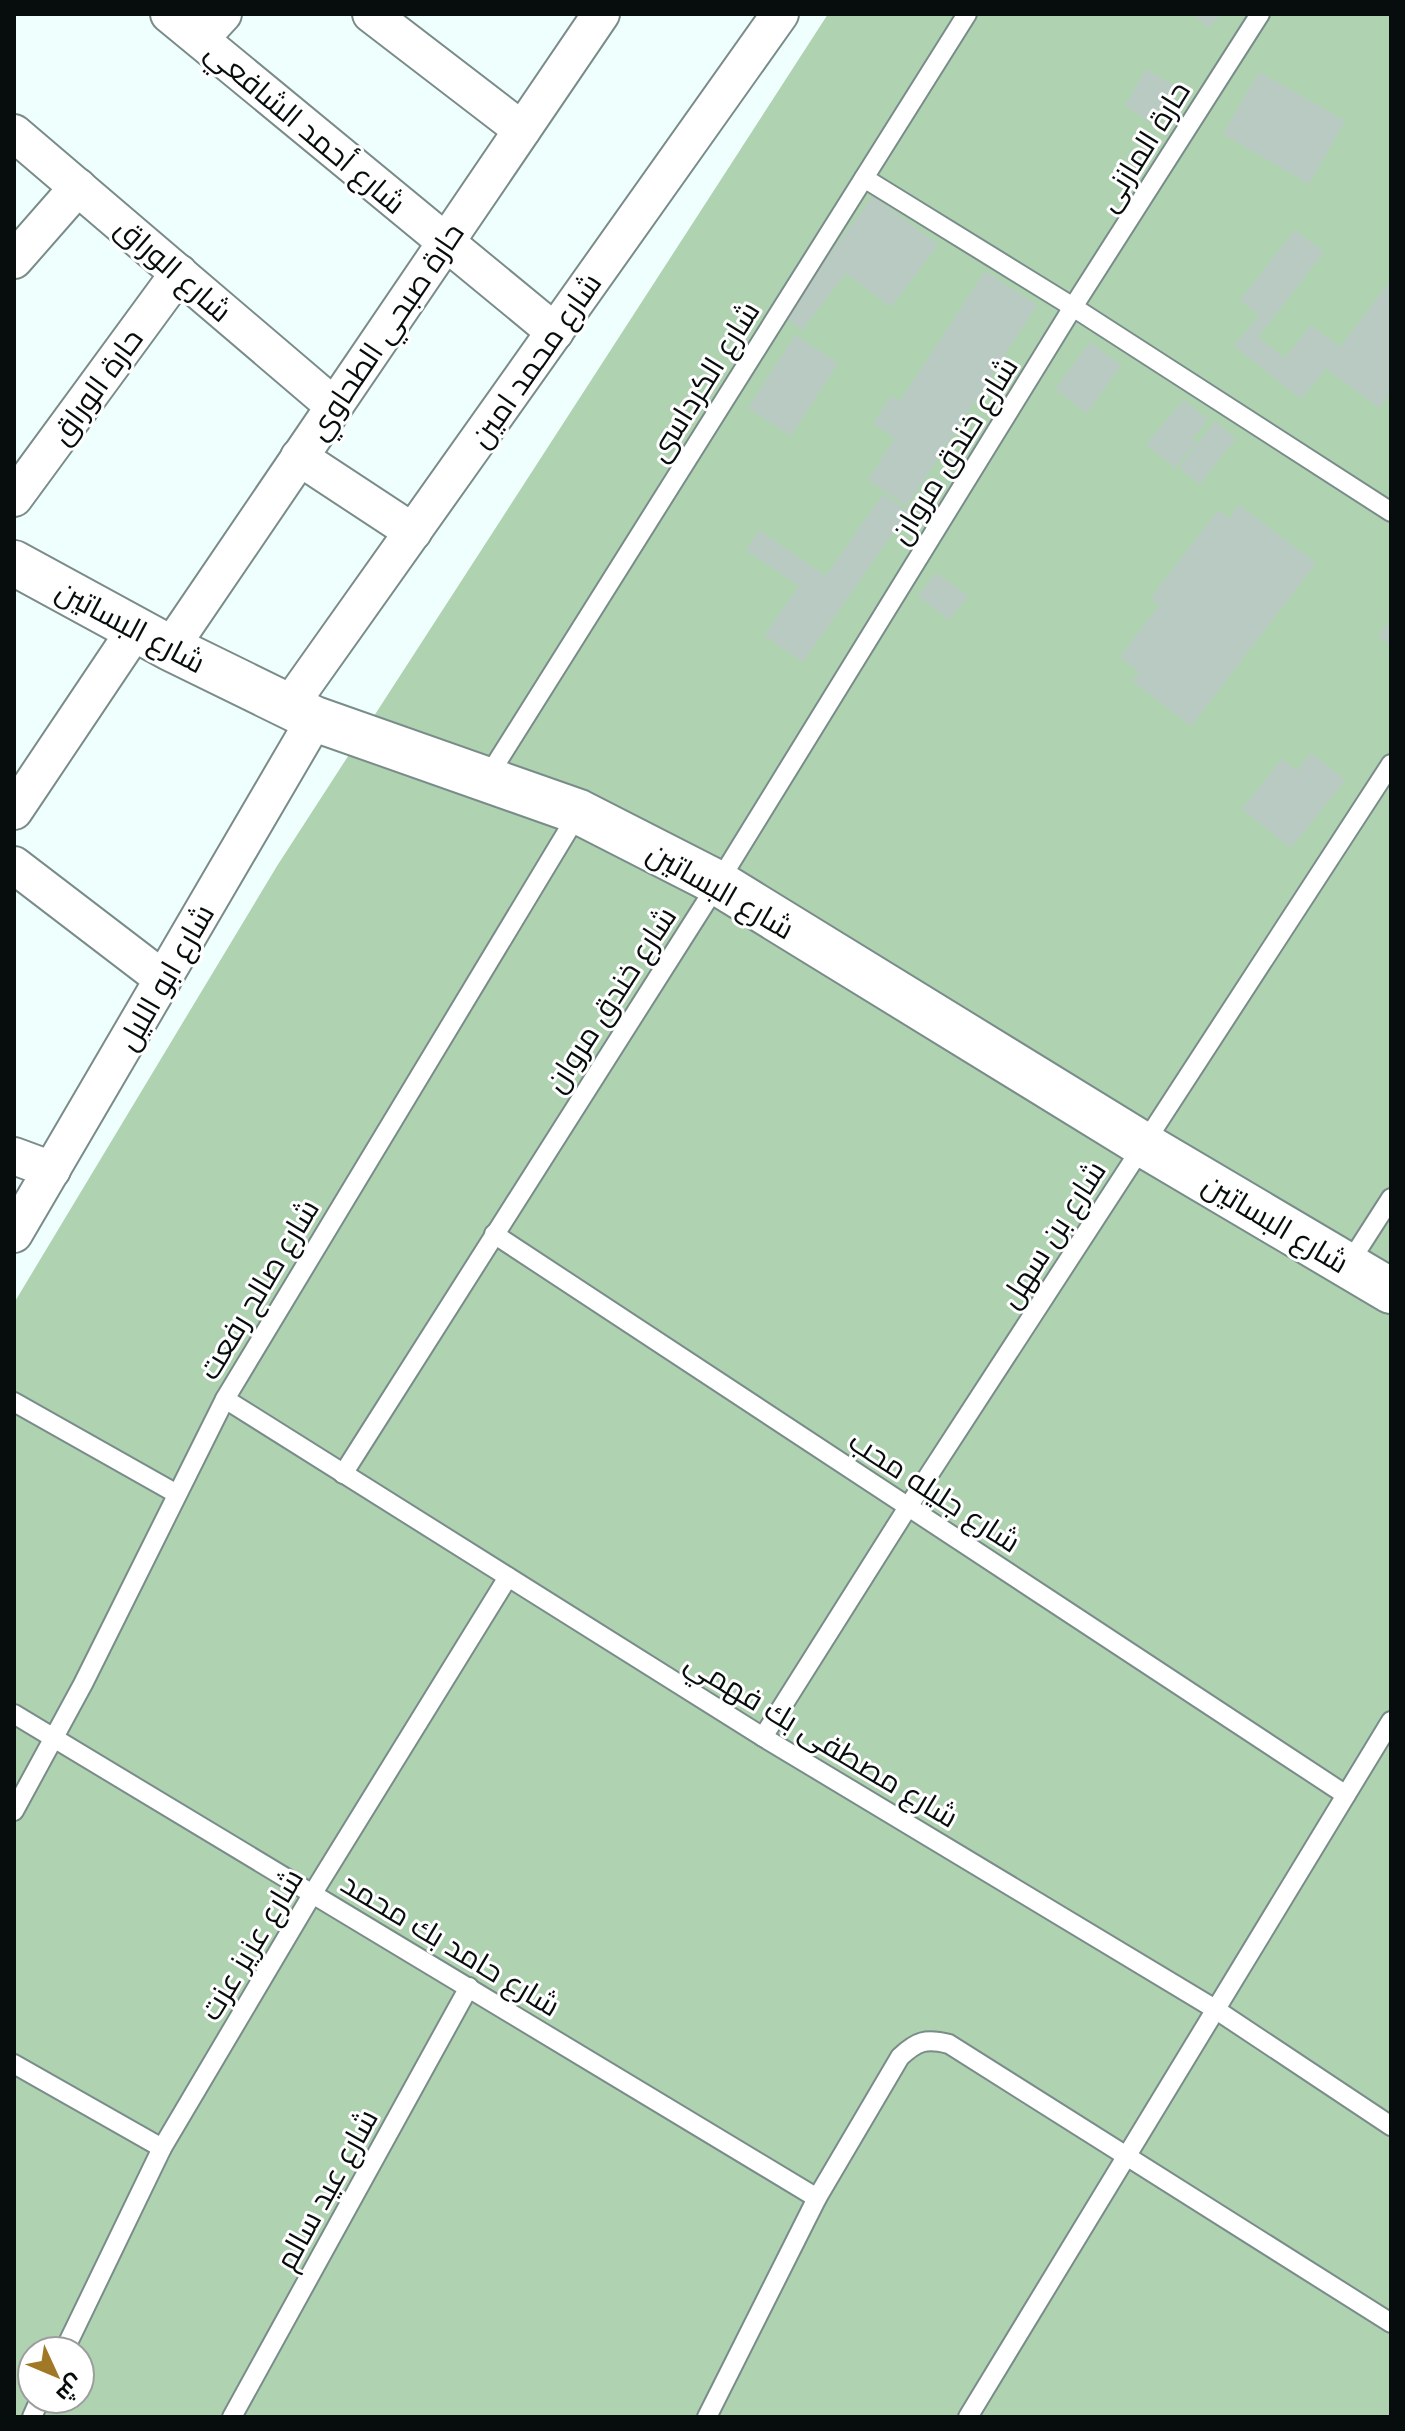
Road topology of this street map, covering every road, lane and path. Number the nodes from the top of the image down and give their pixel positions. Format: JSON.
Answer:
{"nodes":[{"id":1,"x":169,"y":14,"type":"edge"},
{"id":2,"x":371,"y":14,"type":"edge"},
{"id":3,"x":601,"y":14,"type":"edge"},
{"id":4,"x":967,"y":14,"type":"edge"},
{"id":5,"x":1260,"y":14,"type":"edge"},
{"id":6,"x":779,"y":15,"type":"edge"},
{"id":7,"x":212,"y":27,"type":"edge"},
{"id":8,"x":522,"y":130,"type":"junction"},
{"id":9,"x":14,"y":133,"type":"edge"},
{"id":10,"x":864,"y":178,"type":"junction"},
{"id":11,"x":78,"y":187,"type":"junction"},
{"id":12,"x":445,"y":242,"type":"junction"},
{"id":13,"x":14,"y":260,"type":"edge"},
{"id":14,"x":179,"y":273,"type":"junction"},
{"id":15,"x":1073,"y":307,"type":"junction"},
{"id":16,"x":555,"y":332,"type":"junction"},
{"id":17,"x":334,"y":406,"type":"junction"},
{"id":18,"x":299,"y":457,"type":"junction"},
{"id":19,"x":14,"y":498,"type":"edge"},
{"id":20,"x":1391,"y":512,"type":"edge"},
{"id":21,"x":413,"y":532,"type":"junction"},
{"id":22,"x":14,"y":563,"type":"edge"},
{"id":23,"x":153,"y":638,"type":"junction"},
{"id":24,"x":302,"y":712,"type":"junction"},
{"id":25,"x":1391,"y":764,"type":"edge"},
{"id":26,"x":487,"y":778,"type":"junction"},
{"id":27,"x":14,"y":811,"type":"edge"},
{"id":28,"x":579,"y":812,"type":"junction"},
{"id":29,"x":14,"y":865,"type":"edge"},
{"id":30,"x":718,"y":883,"type":"junction"},
{"id":31,"x":163,"y":979,"type":"junction"},
{"id":32,"x":1144,"y":1145,"type":"junction"},
{"id":33,"x":14,"y":1156,"type":"edge"},
{"id":34,"x":52,"y":1170,"type":"junction"},
{"id":35,"x":1391,"y":1198,"type":"edge"},
{"id":36,"x":14,"y":1234,"type":"edge"},
{"id":37,"x":494,"y":1234,"type":"junction"},
{"id":38,"x":1348,"y":1265,"type":"junction"},
{"id":39,"x":1391,"y":1291,"type":"edge"},
{"id":40,"x":225,"y":1399,"type":"junction"},
{"id":41,"x":14,"y":1402,"type":"edge"},
{"id":42,"x":343,"y":1474,"type":"junction"},
{"id":43,"x":177,"y":1494,"type":"junction"},
{"id":44,"x":908,"y":1507,"type":"junction"},
{"id":45,"x":508,"y":1577,"type":"junction"},
{"id":46,"x":14,"y":1714,"type":"edge"},
{"id":47,"x":1391,"y":1721,"type":"edge"},
{"id":48,"x":763,"y":1737,"type":"junction"},
{"id":49,"x":55,"y":1738,"type":"junction"},
{"id":50,"x":1346,"y":1795,"type":"junction"},
{"id":51,"x":14,"y":1811,"type":"edge"},
{"id":52,"x":313,"y":1893,"type":"junction"},
{"id":53,"x":469,"y":1987,"type":"junction"},
{"id":54,"x":1215,"y":2009,"type":"junction"},
{"id":55,"x":14,"y":2064,"type":"edge"},
{"id":56,"x":1391,"y":2126,"type":"edge"},
{"id":57,"x":162,"y":2148,"type":"junction"},
{"id":58,"x":1125,"y":2155,"type":"junction"},
{"id":59,"x":817,"y":2198,"type":"junction"},
{"id":60,"x":1391,"y":2323,"type":"edge"},
{"id":61,"x":72,"y":2335,"type":"edge"},
{"id":62,"x":232,"y":2417,"type":"edge"},
{"id":63,"x":707,"y":2417,"type":"edge"},
{"id":64,"x":968,"y":2417,"type":"edge"}],
"edges":[{"from":1,"to":7,"type":"street","name":"شارع أحمد الشافعي"},
{"from":2,"to":8,"type":"street"},
{"from":3,"to":8,"type":"street","name":"حارة صبحي الطحاوي"},
{"from":4,"to":10,"type":"lane","name":"شارع الكرداسى"},
{"from":5,"to":15,"type":"lane","name":"حارة المازنى"},
{"from":6,"to":16,"type":"street","name":"شارع محمد امين"},
{"from":7,"to":12,"type":"street","name":"شارع أحمد الشافعي"},
{"from":8,"to":12,"type":"street","name":"حارة صبحي الطحاوي"},
{"from":9,"to":11,"type":"street","name":"شارع الوراق"},
{"from":10,"to":15,"type":"lane"},
{"from":10,"to":26,"type":"lane","name":"شارع الكرداسى"},
{"from":11,"to":13,"type":"street"},
{"from":11,"to":14,"type":"street","name":"شارع الوراق"},
{"from":12,"to":16,"type":"street","name":"شارع أحمد الشافعي"},
{"from":12,"to":17,"type":"street","name":"حارة صبحي الطحاوي"},
{"from":14,"to":17,"type":"street","name":"شارع الوراق"},
{"from":14,"to":19,"type":"street","name":"حارة الوراق"},
{"from":15,"to":20,"type":"lane"},
{"from":15,"to":30,"type":"lane","name":"شارع خندق مروان"},
{"from":16,"to":21,"type":"street","name":"شارع محمد امين"},
{"from":17,"to":18,"type":"street","name":"حارة صبحي الطحاوي"},
{"from":18,"to":21,"type":"street"},
{"from":18,"to":23,"type":"street","name":"حارة صبحي الطحاوي"},
{"from":21,"to":24,"type":"street","name":"شارع محمد امين"},
{"from":22,"to":23,"type":"street","name":"شارع البساتين"},
{"from":23,"to":24,"type":"street","name":"شارع البساتين"},
{"from":23,"to":27,"type":"street","name":"حارة صبحي الطحاوي"},
{"from":24,"to":26,"type":"street","name":"شارع البساتين"},
{"from":24,"to":31,"type":"street","name":"شارع ابو الليل"},
{"from":25,"to":32,"type":"lane","name":"شارع بن سهل"},
{"from":26,"to":28,"type":"street","name":"شارع البساتين"},
{"from":28,"to":30,"type":"street","name":"شارع البساتين"},
{"from":28,"to":40,"type":"lane","name":"شارع صالح رفعت"},
{"from":29,"to":31,"type":"street"},
{"from":30,"to":32,"type":"street","name":"شارع البساتين"},
{"from":30,"to":37,"type":"lane","name":"شارع خندق مروان"},
{"from":31,"to":34,"type":"street","name":"شارع ابو الليل"},
{"from":32,"to":38,"type":"street","name":"شارع البساتين"},
{"from":32,"to":44,"type":"lane","name":"شارع بن سهل"},
{"from":33,"to":34,"type":"street"},
{"from":34,"to":36,"type":"street","name":"شارع ابو الليل"},
{"from":35,"to":38,"type":"lane"},
{"from":37,"to":42,"type":"lane","name":"شارع خندق مروان"},
{"from":37,"to":44,"type":"lane","name":"شارع جليله محب"},
{"from":38,"to":39,"type":"street","name":"شارع البساتين"},
{"from":40,"to":42,"type":"lane","name":"شارع مصطفى بك فهمي"},
{"from":40,"to":43,"type":"lane","name":"شارع صالح رفعت"},
{"from":41,"to":43,"type":"lane"},
{"from":42,"to":45,"type":"lane","name":"شارع مصطفى بك فهمي"},
{"from":43,"to":49,"type":"lane","name":"شارع صالح رفعت"},
{"from":44,"to":48,"type":"lane","name":"شارع بن سهل"},
{"from":44,"to":50,"type":"lane","name":"شارع جليله محب"},
{"from":45,"to":48,"type":"lane","name":"شارع مصطفى بك فهمي"},
{"from":45,"to":52,"type":"lane","name":"شارع عزيز عزت"},
{"from":46,"to":49,"type":"lane","name":"شارع حامد بك محمد"},
{"from":47,"to":50,"type":"lane"},
{"from":48,"to":54,"type":"lane","name":"شارع مصطفى بك فهمي"},
{"from":49,"to":51,"type":"lane","name":"شارع صالح رفعت"},
{"from":49,"to":52,"type":"lane","name":"شارع حامد بك محمد"},
{"from":50,"to":54,"type":"lane"},
{"from":52,"to":53,"type":"lane","name":"شارع حامد بك محمد"},
{"from":52,"to":57,"type":"lane","name":"شارع عزيز عزت"},
{"from":53,"to":59,"type":"lane","name":"شارع حامد بك محمد"},
{"from":53,"to":62,"type":"lane","name":"شارع عيد سالم"},
{"from":54,"to":56,"type":"lane","name":"شارع مصطفى بك فهمي"},
{"from":54,"to":58,"type":"lane"},
{"from":55,"to":57,"type":"lane"},
{"from":57,"to":61,"type":"lane","name":"شارع عزيز عزت"},
{"from":58,"to":59,"type":"lane"},
{"from":58,"to":60,"type":"lane"},
{"from":58,"to":64,"type":"lane"},
{"from":59,"to":63,"type":"lane"}]}
